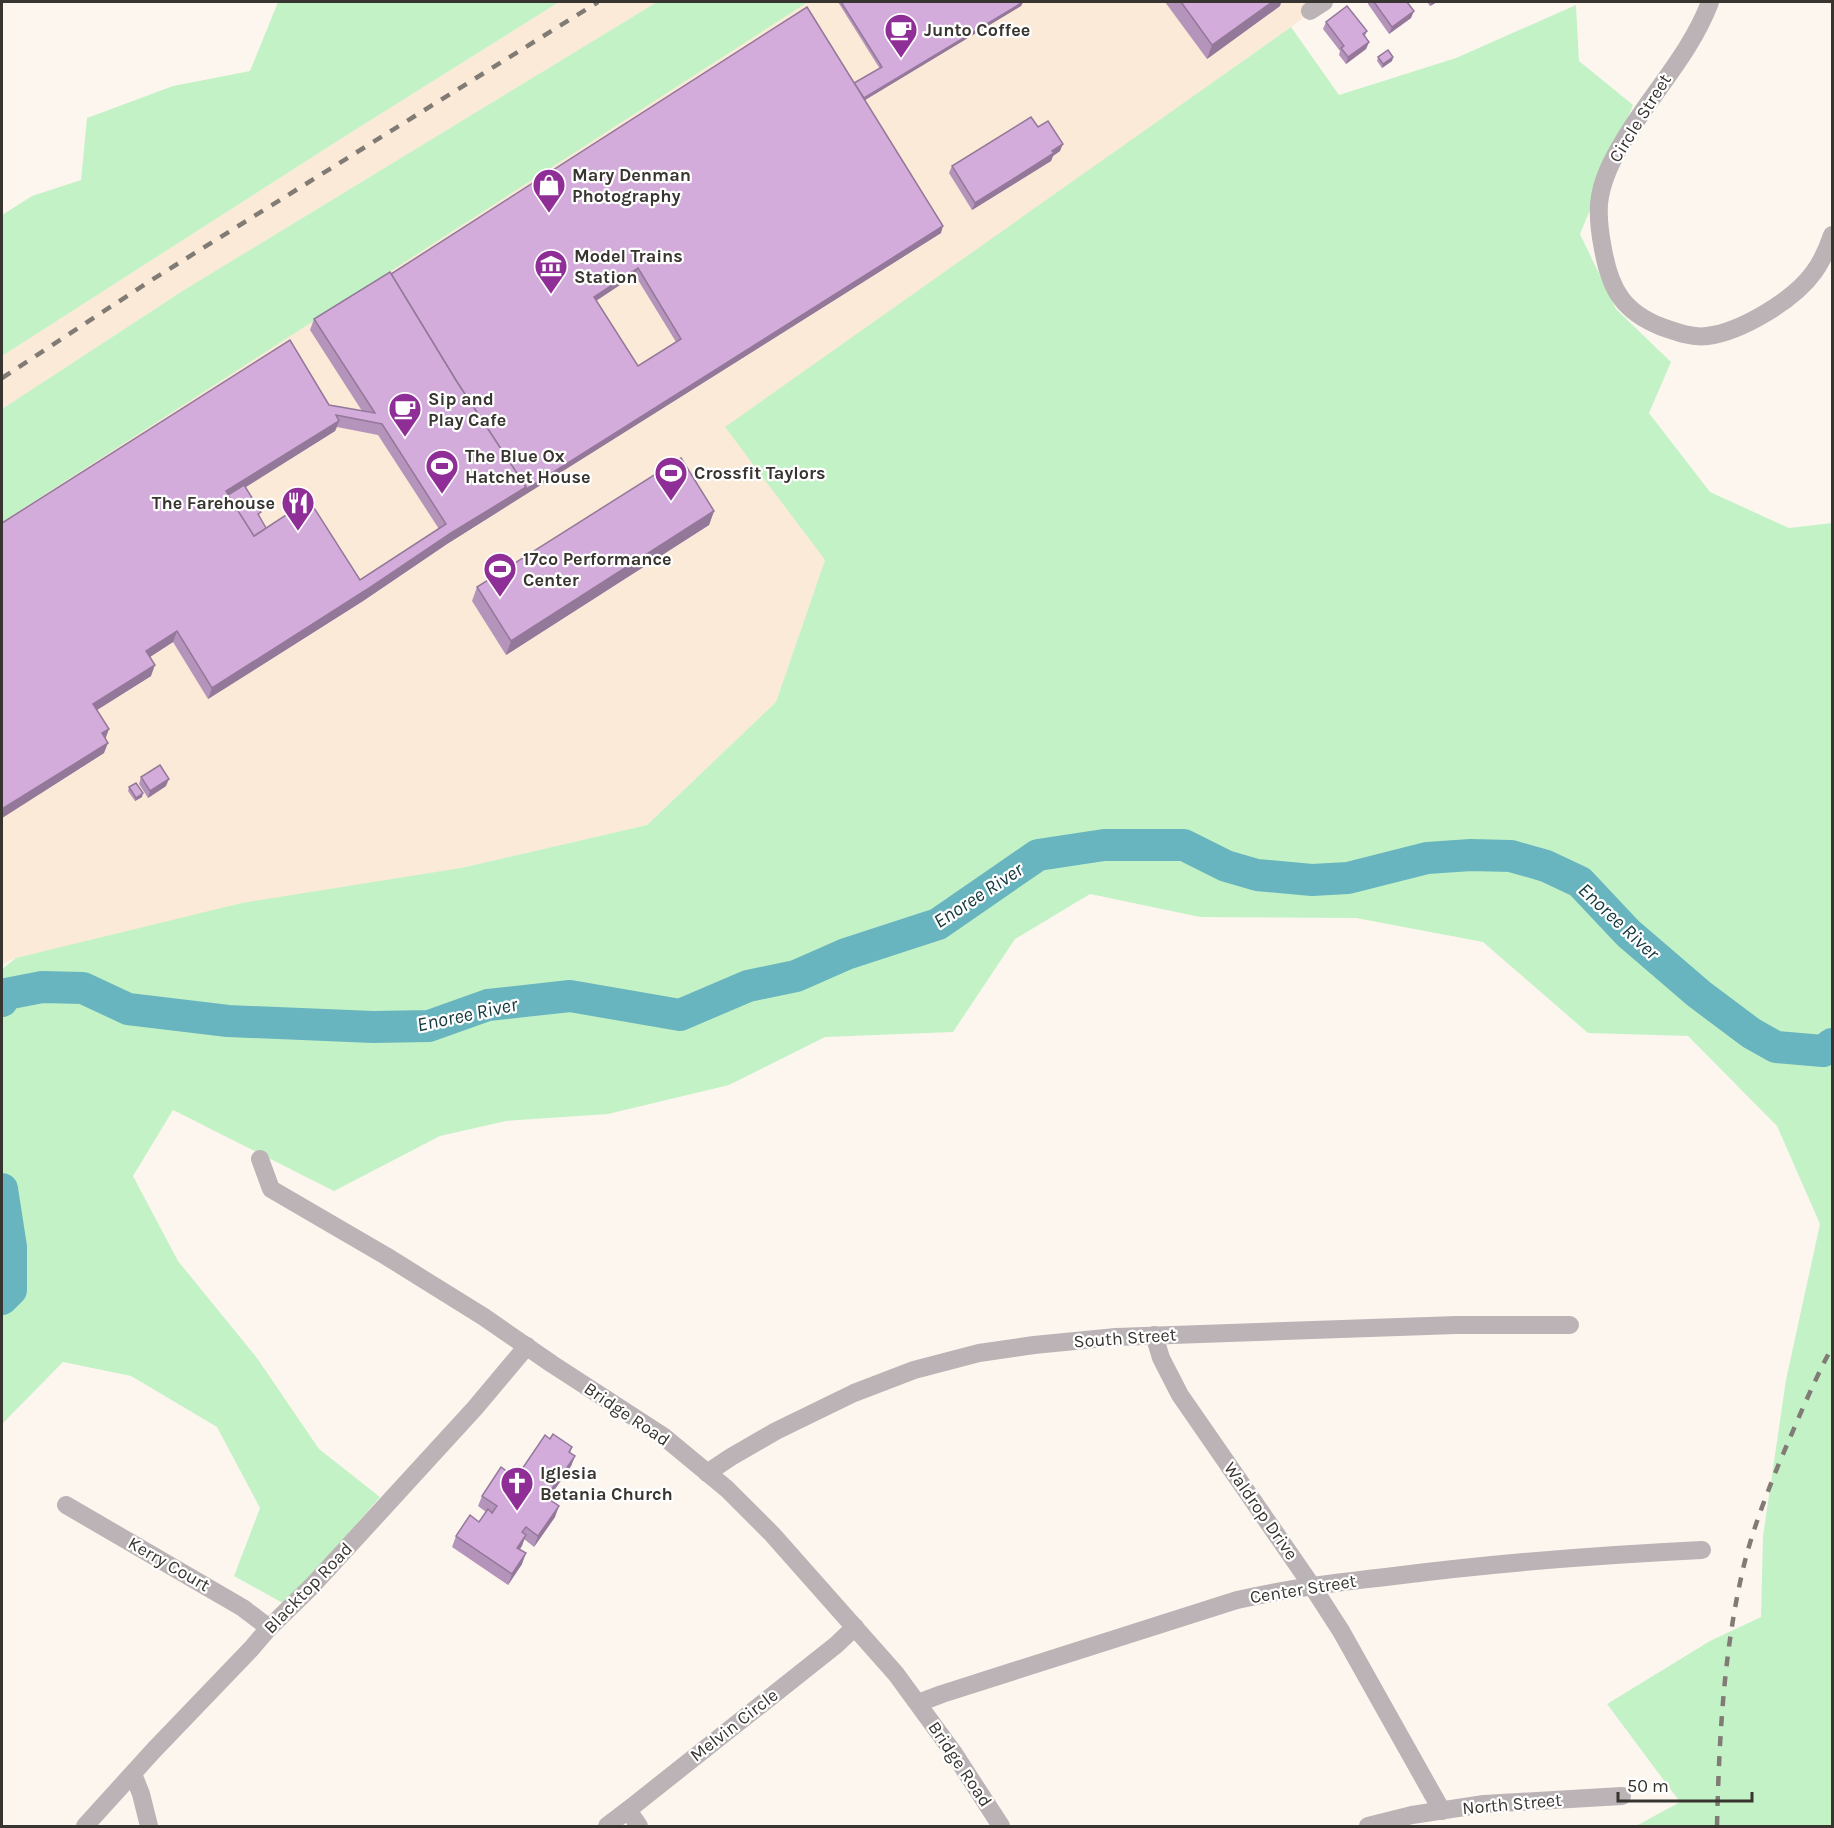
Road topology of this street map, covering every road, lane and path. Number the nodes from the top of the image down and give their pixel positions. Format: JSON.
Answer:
{"nodes":[{"id":1,"x":1710,"y":2,"type":"edge"},
{"id":2,"x":1833,"y":235,"type":"edge"},
{"id":3,"x":260,"y":1159,"type":"dead end"},
{"id":4,"x":1570,"y":1325,"type":"dead end"},
{"id":5,"x":1154,"y":1335,"type":"junction"},
{"id":6,"x":527,"y":1346,"type":"junction"},
{"id":7,"x":707,"y":1473,"type":"junction"},
{"id":8,"x":66,"y":1505,"type":"dead end"},
{"id":9,"x":1702,"y":1550,"type":"dead end"},
{"id":10,"x":1312,"y":1586,"type":"junction"},
{"id":11,"x":855,"y":1627,"type":"junction"},
{"id":12,"x":269,"y":1628,"type":"junction"},
{"id":13,"x":918,"y":1703,"type":"junction"},
{"id":14,"x":133,"y":1774,"type":"junction"},
{"id":15,"x":1622,"y":1796,"type":"dead end"},
{"id":16,"x":628,"y":1810,"type":"junction"},
{"id":17,"x":1442,"y":1811,"type":"junction"},
{"id":18,"x":85,"y":1827,"type":"edge"},
{"id":19,"x":149,"y":1827,"type":"edge"},
{"id":20,"x":607,"y":1827,"type":"edge"},
{"id":21,"x":639,"y":1827,"type":"edge"},
{"id":22,"x":1001,"y":1827,"type":"edge"},
{"id":23,"x":1368,"y":1827,"type":"edge"}],
"edges":[{"from":1,"to":2,"type":"street","name":"Circle Street"},
{"from":3,"to":6,"type":"street","name":"Bridge Road"},
{"from":4,"to":5,"type":"street","name":"South Street"},
{"from":5,"to":7,"type":"street","name":"South Street"},
{"from":5,"to":10,"type":"street","name":"Waldrop Drive"},
{"from":6,"to":7,"type":"street","name":"Bridge Road"},
{"from":6,"to":12,"type":"street","name":"Blacktop Road"},
{"from":7,"to":11,"type":"street","name":"Bridge Road"},
{"from":8,"to":12,"type":"street","name":"Kerry Court"},
{"from":9,"to":10,"type":"street","name":"Center Street"},
{"from":10,"to":13,"type":"street","name":"Center Street"},
{"from":10,"to":17,"type":"street","name":"Waldrop Drive"},
{"from":11,"to":13,"type":"street","name":"Bridge Road"},
{"from":11,"to":16,"type":"street","name":"Melvin Circle"},
{"from":12,"to":14,"type":"street","name":"Blacktop Road"},
{"from":13,"to":22,"type":"street","name":"Bridge Road"},
{"from":14,"to":18,"type":"street","name":"Blacktop Road"},
{"from":14,"to":19,"type":"street"},
{"from":15,"to":17,"type":"street","name":"North Street"},
{"from":16,"to":20,"type":"street","name":"Melvin Circle"},
{"from":16,"to":21,"type":"street"},
{"from":17,"to":23,"type":"street","name":"North Street"}]}
